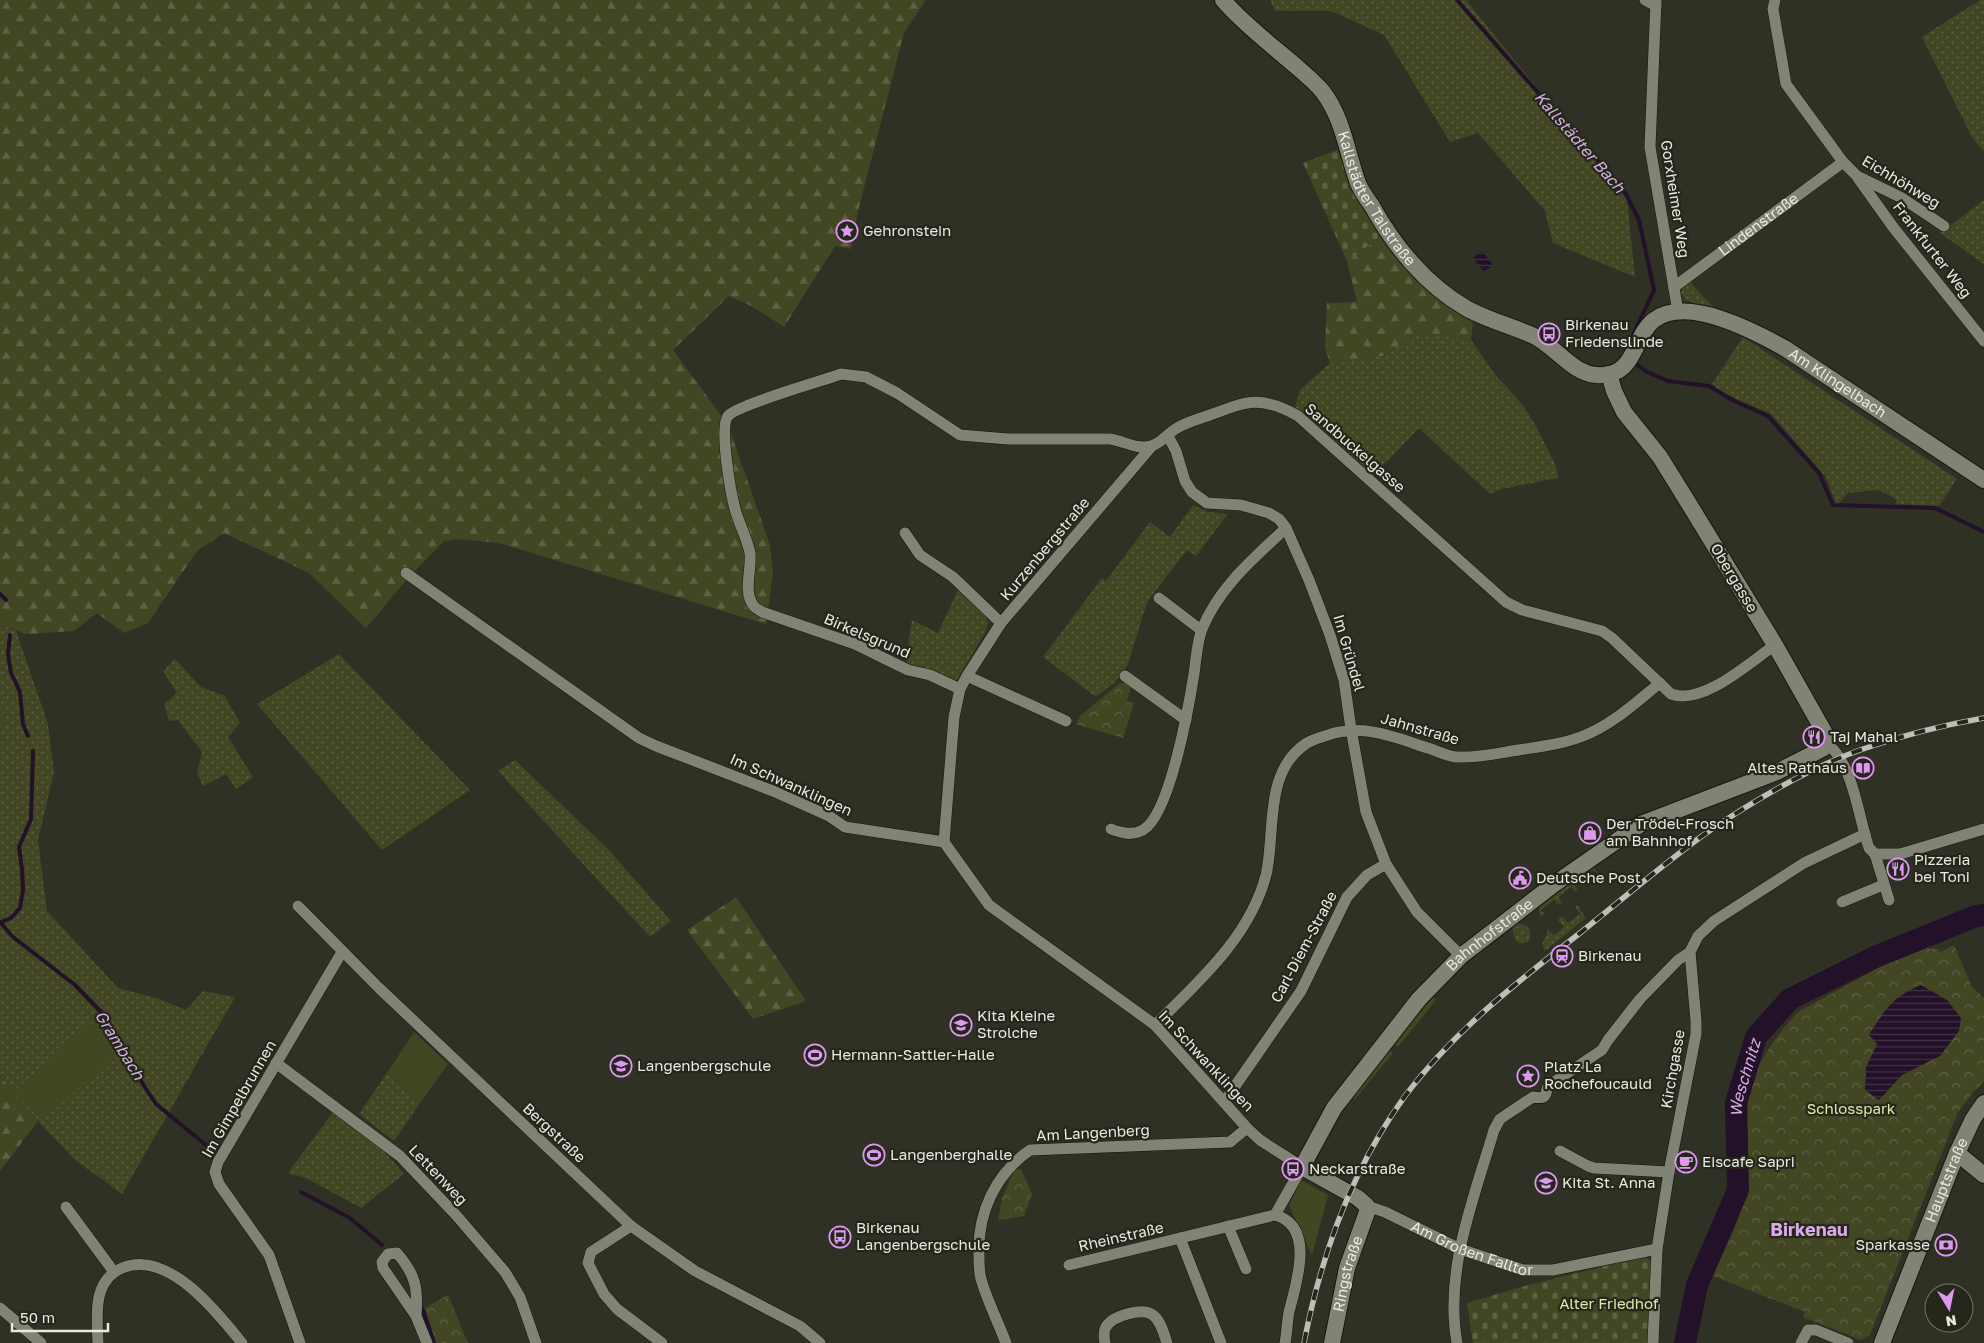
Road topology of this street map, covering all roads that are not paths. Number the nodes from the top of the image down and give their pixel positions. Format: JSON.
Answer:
{"nodes":[{"id":1,"x":1223,"y":0,"type":"edge"},
{"id":2,"x":1645,"y":0,"type":"edge"},
{"id":3,"x":1775,"y":0,"type":"edge"},
{"id":4,"x":1656,"y":3,"type":"edge"},
{"id":5,"x":1844,"y":162,"type":"junction"},
{"id":6,"x":1857,"y":176,"type":"junction"},
{"id":7,"x":1944,"y":226,"type":"dead end"},
{"id":8,"x":1674,"y":288,"type":"junction"},
{"id":9,"x":1678,"y":312,"type":"junction"},
{"id":10,"x":1984,"y":341,"type":"edge"},
{"id":11,"x":1609,"y":374,"type":"junction"},
{"id":12,"x":1168,"y":436,"type":"junction"},
{"id":13,"x":1152,"y":446,"type":"junction"},
{"id":14,"x":1984,"y":480,"type":"edge"},
{"id":15,"x":1286,"y":528,"type":"junction"},
{"id":16,"x":905,"y":533,"type":"dead end"},
{"id":17,"x":406,"y":572,"type":"dead end"},
{"id":18,"x":1159,"y":598,"type":"dead end"},
{"id":19,"x":1001,"y":622,"type":"junction"},
{"id":20,"x":1201,"y":630,"type":"junction"},
{"id":21,"x":1775,"y":644,"type":"junction"},
{"id":22,"x":967,"y":676,"type":"junction"},
{"id":23,"x":1125,"y":676,"type":"dead end"},
{"id":24,"x":1660,"y":683,"type":"junction"},
{"id":25,"x":960,"y":689,"type":"junction"},
{"id":26,"x":1186,"y":720,"type":"junction"},
{"id":27,"x":1066,"y":721,"type":"dead end"},
{"id":28,"x":1351,"y":729,"type":"junction"},
{"id":29,"x":1827,"y":744,"type":"junction"},
{"id":30,"x":1110,"y":829,"type":"dead end"},
{"id":31,"x":1984,"y":829,"type":"edge"},
{"id":32,"x":1865,"y":834,"type":"junction"},
{"id":33,"x":944,"y":842,"type":"junction"},
{"id":34,"x":1875,"y":854,"type":"junction"},
{"id":35,"x":1386,"y":864,"type":"junction"},
{"id":36,"x":1883,"y":885,"type":"junction"},
{"id":37,"x":1889,"y":900,"type":"dead end"},
{"id":38,"x":1842,"y":902,"type":"dead end"},
{"id":39,"x":298,"y":906,"type":"dead end"},
{"id":40,"x":342,"y":952,"type":"junction"},
{"id":41,"x":1690,"y":952,"type":"junction"},
{"id":42,"x":1461,"y":956,"type":"junction"},
{"id":43,"x":1155,"y":1025,"type":"junction"},
{"id":44,"x":276,"y":1063,"type":"junction"},
{"id":45,"x":1224,"y":1102,"type":"junction"},
{"id":46,"x":1984,"y":1103,"type":"edge"},
{"id":47,"x":1247,"y":1128,"type":"junction"},
{"id":48,"x":1560,"y":1151,"type":"dead end"},
{"id":49,"x":1957,"y":1153,"type":"junction"},
{"id":50,"x":1302,"y":1167,"type":"junction"},
{"id":51,"x":1669,"y":1172,"type":"junction"},
{"id":52,"x":1984,"y":1175,"type":"edge"},
{"id":53,"x":1367,"y":1206,"type":"junction"},
{"id":54,"x":66,"y":1207,"type":"dead end"},
{"id":55,"x":1275,"y":1215,"type":"junction"},
{"id":56,"x":631,"y":1226,"type":"junction"},
{"id":57,"x":1228,"y":1226,"type":"junction"},
{"id":58,"x":1180,"y":1238,"type":"junction"},
{"id":59,"x":1460,"y":1248,"type":"junction"},
{"id":60,"x":1657,"y":1249,"type":"junction"},
{"id":61,"x":1068,"y":1265,"type":"dead end"},
{"id":62,"x":1246,"y":1269,"type":"dead end"},
{"id":63,"x":114,"y":1272,"type":"junction"},
{"id":64,"x":0,"y":1308,"type":"edge"},
{"id":65,"x":416,"y":1316,"type":"junction"},
{"id":66,"x":41,"y":1343,"type":"edge"},
{"id":67,"x":98,"y":1343,"type":"edge"},
{"id":68,"x":242,"y":1343,"type":"edge"},
{"id":69,"x":300,"y":1343,"type":"edge"},
{"id":70,"x":427,"y":1343,"type":"edge"},
{"id":71,"x":536,"y":1343,"type":"edge"},
{"id":72,"x":662,"y":1343,"type":"edge"},
{"id":73,"x":820,"y":1343,"type":"edge"},
{"id":74,"x":1006,"y":1343,"type":"edge"},
{"id":75,"x":1105,"y":1343,"type":"edge"},
{"id":76,"x":1167,"y":1343,"type":"edge"},
{"id":77,"x":1221,"y":1343,"type":"edge"},
{"id":78,"x":1285,"y":1343,"type":"edge"},
{"id":79,"x":1332,"y":1343,"type":"edge"},
{"id":80,"x":1457,"y":1343,"type":"edge"},
{"id":81,"x":1653,"y":1343,"type":"edge"},
{"id":82,"x":1801,"y":1343,"type":"edge"},
{"id":83,"x":1848,"y":1343,"type":"edge"},
{"id":84,"x":1882,"y":1343,"type":"edge"}],
"edges":[{"from":1,"to":11,"type":"main road","name":"Kallstädter Talstraße"},
{"from":2,"to":4,"type":"street"},
{"from":3,"to":5,"type":"street","name":"Eichhöhweg"},
{"from":4,"to":8,"type":"street","name":"Gorxheimer Weg"},
{"from":5,"to":6,"type":"street","name":"Eichhöhweg"},
{"from":5,"to":8,"type":"street","name":"Lindenstraße"},
{"from":6,"to":7,"type":"street","name":"Eichhöhweg"},
{"from":6,"to":10,"type":"street","name":"Frankfurter Weg"},
{"from":8,"to":9,"type":"street","name":"Gorxheimer Weg"},
{"from":9,"to":11,"type":"main road"},
{"from":9,"to":14,"type":"main road","name":"Am Klingelbach"},
{"from":11,"to":21,"type":"main road","name":"Obergasse"},
{"from":12,"to":13,"type":"street","name":"Sandbuckelgasse"},
{"from":12,"to":15,"type":"street","name":"Im Gründel"},
{"from":12,"to":24,"type":"street","name":"Sandbuckelgasse"},
{"from":13,"to":19,"type":"street","name":"Kurzenbergstraße"},
{"from":13,"to":25,"type":"street","name":"Birkelsgrund"},
{"from":15,"to":20,"type":"street"},
{"from":15,"to":28,"type":"street","name":"Im Gründel"},
{"from":16,"to":19,"type":"street"},
{"from":17,"to":33,"type":"street","name":"Im Schwanklingen"},
{"from":18,"to":20,"type":"street"},
{"from":19,"to":22,"type":"street","name":"Kurzenbergstraße"},
{"from":20,"to":26,"type":"street"},
{"from":21,"to":24,"type":"street","name":"Sandbuckelgasse"},
{"from":21,"to":29,"type":"main road","name":"Obergasse"},
{"from":22,"to":25,"type":"street","name":"Kurzenbergstraße"},
{"from":22,"to":27,"type":"street"},
{"from":23,"to":26,"type":"street"},
{"from":24,"to":28,"type":"street","name":"Jahnstraße"},
{"from":25,"to":33,"type":"street","name":"Kurzenbergstraße"},
{"from":26,"to":30,"type":"street"},
{"from":28,"to":35,"type":"street","name":"Im Gründel"},
{"from":28,"to":43,"type":"street","name":"Jahnstraße"},
{"from":29,"to":32,"type":"street","name":"Obergasse"},
{"from":29,"to":42,"type":"main road","name":"Bahnhofstraße"},
{"from":31,"to":34,"type":"street"},
{"from":32,"to":34,"type":"street","name":"Obergasse"},
{"from":32,"to":41,"type":"street"},
{"from":33,"to":43,"type":"street","name":"Im Schwanklingen"},
{"from":34,"to":36,"type":"street","name":"Obergasse"},
{"from":35,"to":42,"type":"street","name":"Im Gründel"},
{"from":35,"to":45,"type":"street","name":"Carl-Diem-Straße"},
{"from":36,"to":37,"type":"street","name":"Obergasse"},
{"from":36,"to":38,"type":"street"},
{"from":39,"to":40,"type":"street","name":"Bergstraße"},
{"from":40,"to":44,"type":"street","name":"Im Gimpelbrunnen"},
{"from":40,"to":56,"type":"street","name":"Bergstraße"},
{"from":41,"to":51,"type":"street","name":"Kirchgasse"},
{"from":41,"to":59,"type":"street"},
{"from":42,"to":50,"type":"main road","name":"Bahnhofstraße"},
{"from":43,"to":45,"type":"street","name":"Im Schwanklingen"},
{"from":44,"to":69,"type":"street","name":"Im Gimpelbrunnen"},
{"from":44,"to":71,"type":"street","name":"Lettenweg"},
{"from":45,"to":47,"type":"street","name":"Im Schwanklingen"},
{"from":46,"to":49,"type":"main road","name":"Hauptstraße"},
{"from":47,"to":50,"type":"street","name":"Im Schwanklingen"},
{"from":47,"to":74,"type":"street","name":"Am Langenberg"},
{"from":48,"to":51,"type":"street"},
{"from":49,"to":52,"type":"main road"},
{"from":49,"to":84,"type":"main road","name":"Hauptstraße"},
{"from":50,"to":53,"type":"main road","name":"Am Großen Falltor"},
{"from":50,"to":55,"type":"street"},
{"from":51,"to":60,"type":"street","name":"Kirchgasse"},
{"from":53,"to":59,"type":"street","name":"Am Großen Falltor"},
{"from":53,"to":79,"type":"main road","name":"Ringstraße"},
{"from":54,"to":63,"type":"street"},
{"from":55,"to":57,"type":"street","name":"Rheinstraße"},
{"from":55,"to":78,"type":"street"},
{"from":56,"to":72,"type":"street"},
{"from":56,"to":73,"type":"street","name":"Bergstraße"},
{"from":57,"to":58,"type":"street","name":"Rheinstraße"},
{"from":57,"to":62,"type":"street"},
{"from":58,"to":61,"type":"street","name":"Rheinstraße"},
{"from":58,"to":77,"type":"street","name":"Rheinstraße"},
{"from":59,"to":60,"type":"street","name":"Am Großen Falltor"},
{"from":59,"to":80,"type":"street"},
{"from":60,"to":81,"type":"street","name":"Kirchgasse"},
{"from":63,"to":67,"type":"street"},
{"from":63,"to":68,"type":"street"},
{"from":64,"to":66,"type":"street"},
{"from":65,"to":65,"type":"street"},
{"from":65,"to":70,"type":"street"},
{"from":75,"to":76,"type":"street"},
{"from":82,"to":83,"type":"street"}]}
